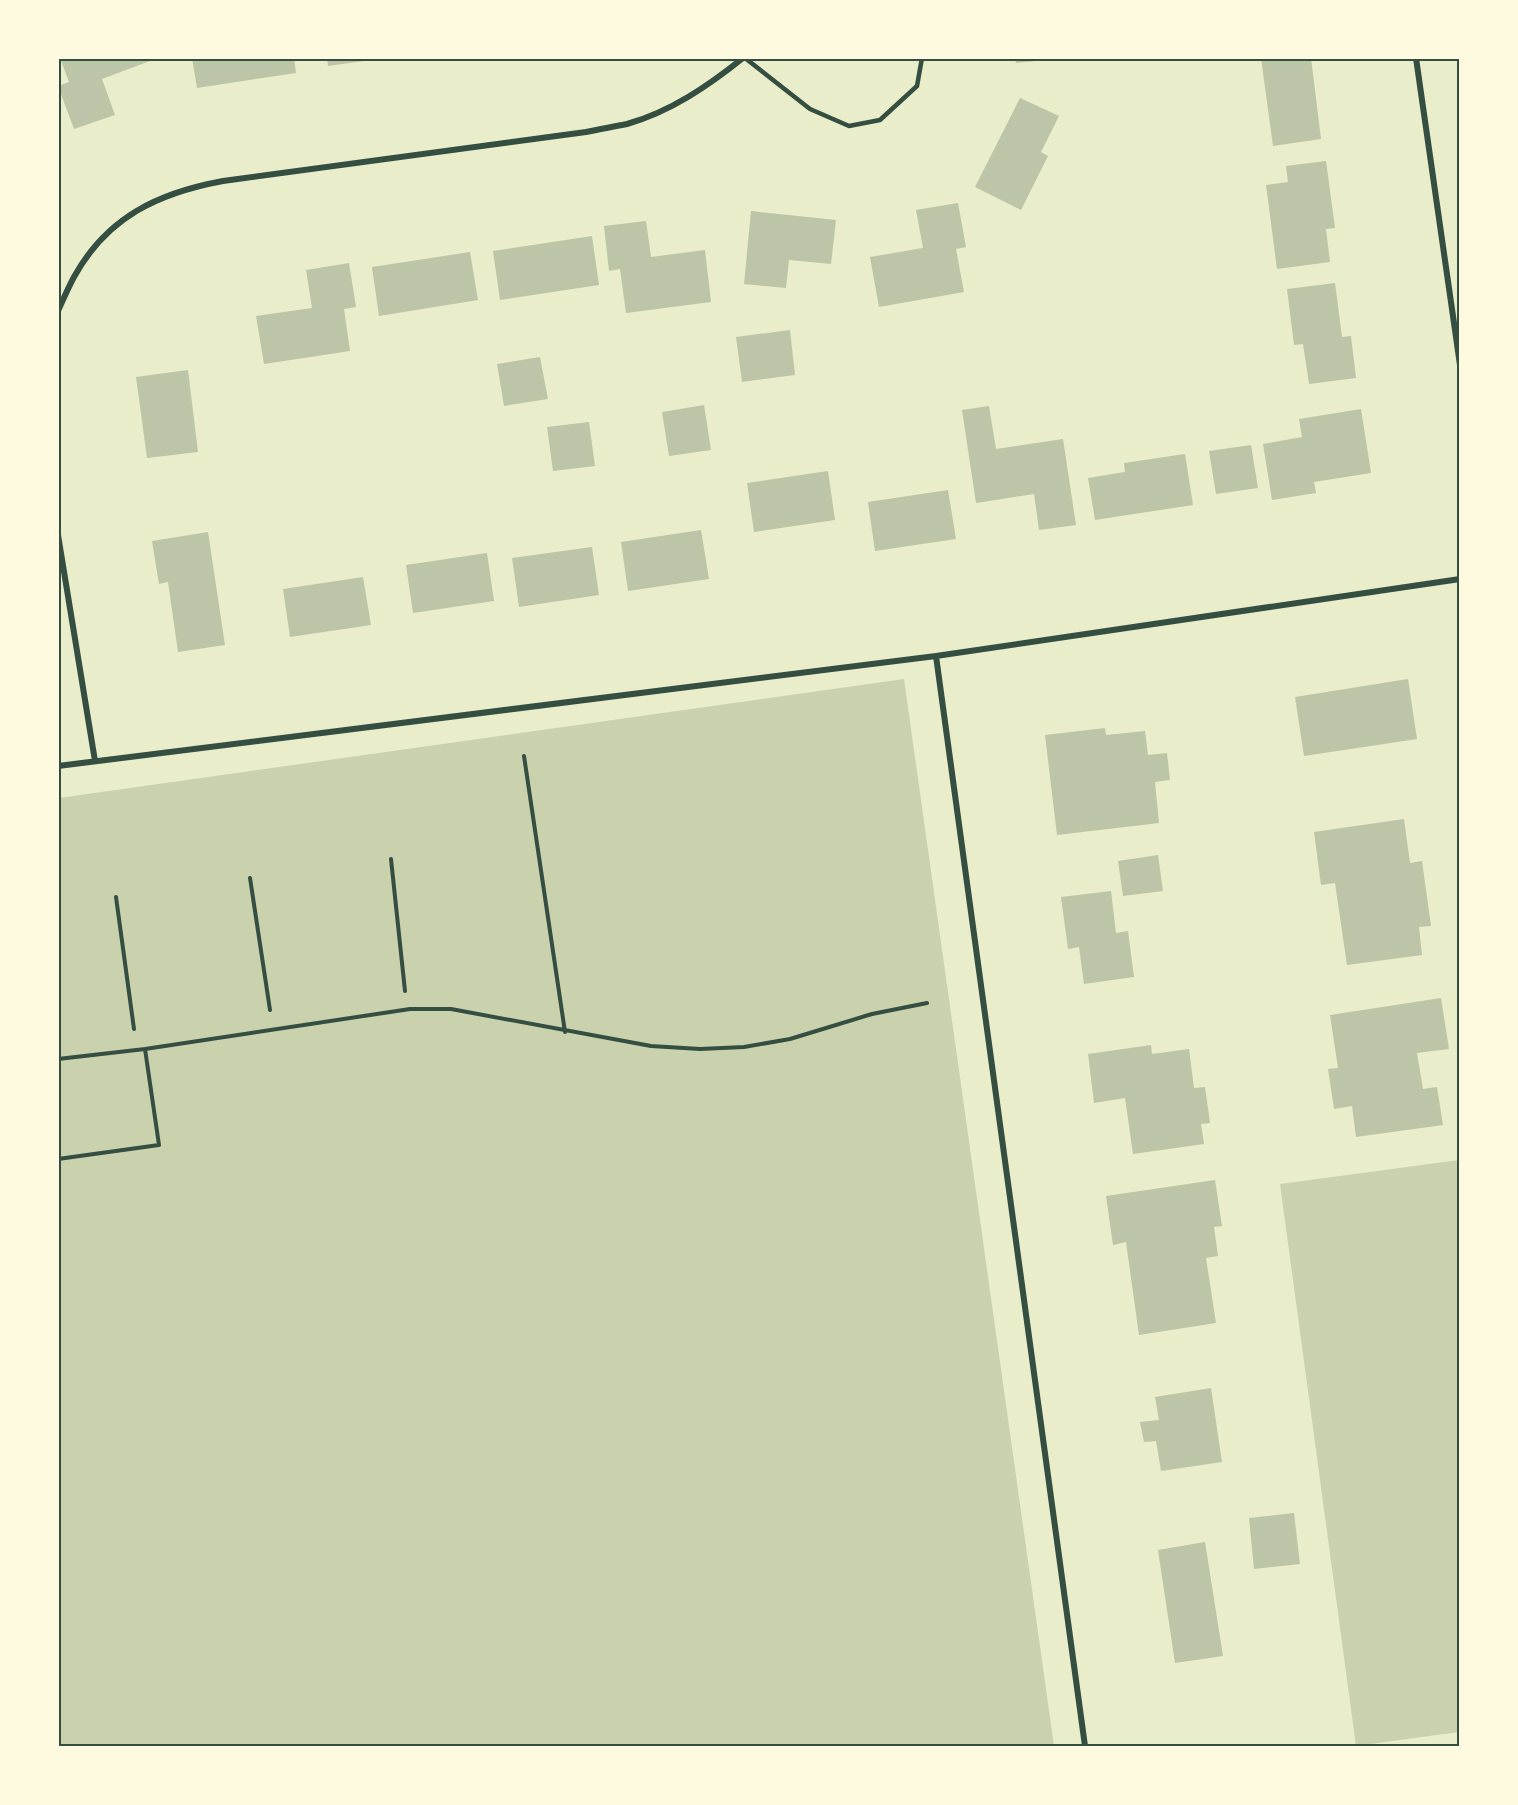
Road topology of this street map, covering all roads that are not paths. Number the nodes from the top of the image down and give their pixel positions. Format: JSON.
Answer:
{"nodes":[{"id":1,"x":744,"y":58,"type":"edge"},
{"id":2,"x":922,"y":58,"type":"edge"},
{"id":3,"x":1416,"y":58,"type":"edge"},
{"id":4,"x":58,"y":311,"type":"edge"},
{"id":5,"x":1460,"y":365,"type":"edge"},
{"id":6,"x":58,"y":535,"type":"edge"},
{"id":7,"x":1460,"y":579,"type":"edge"},
{"id":8,"x":936,"y":656,"type":"junction"},
{"id":9,"x":95,"y":761,"type":"junction"},
{"id":10,"x":58,"y":766,"type":"edge"},
{"id":11,"x":1085,"y":1746,"type":"edge"}],
"edges":[{"from":1,"to":2,"type":"lane"},
{"from":1,"to":4,"type":"street"},
{"from":3,"to":5,"type":"street"},
{"from":6,"to":9,"type":"street"},
{"from":7,"to":8,"type":"street"},
{"from":8,"to":9,"type":"street"},
{"from":8,"to":11,"type":"street"},
{"from":9,"to":10,"type":"street"}]}
